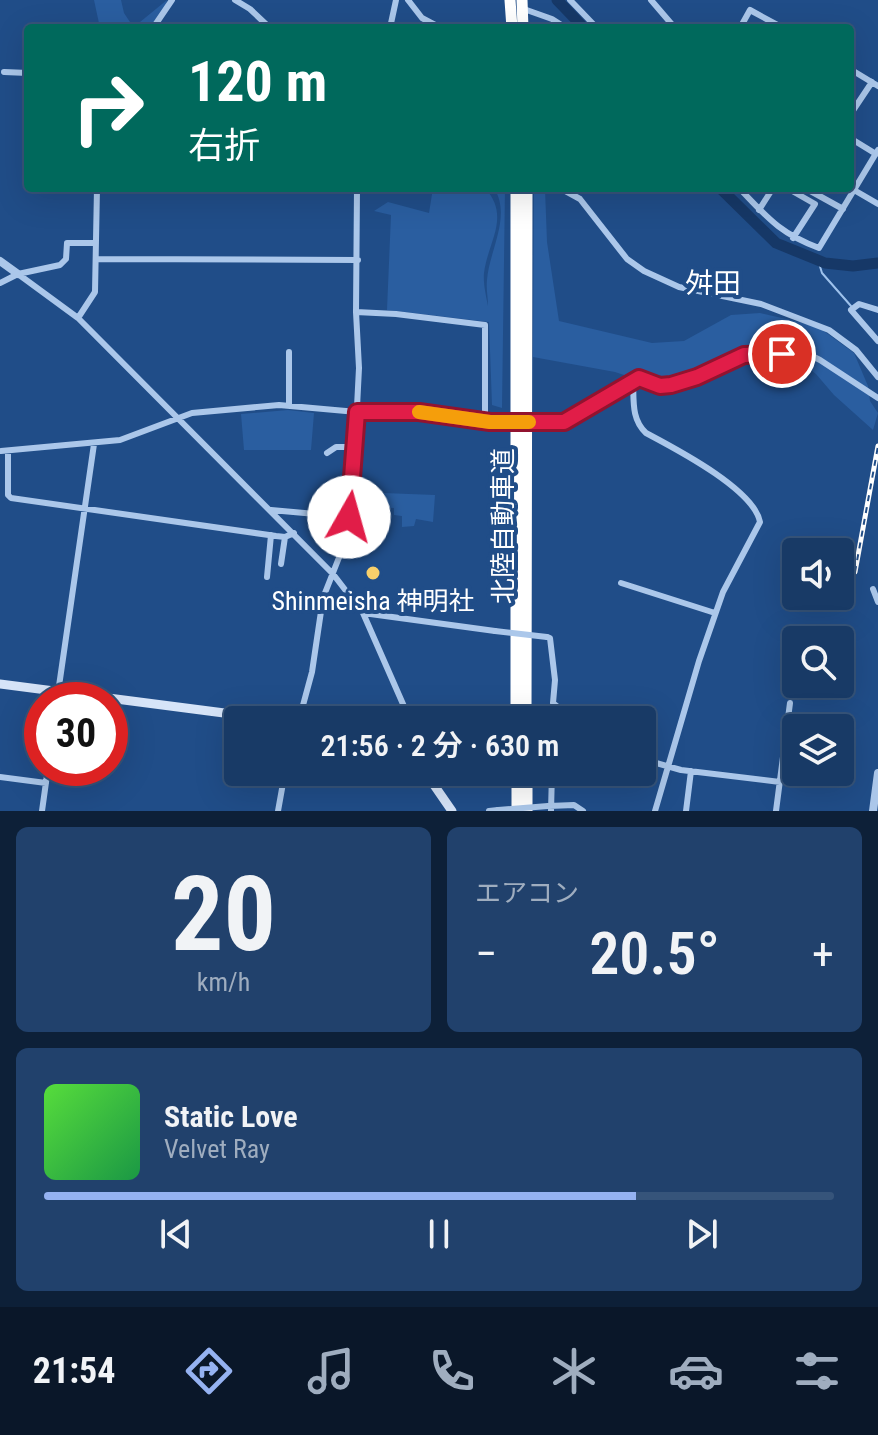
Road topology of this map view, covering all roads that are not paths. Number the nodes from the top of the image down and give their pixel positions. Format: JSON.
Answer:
{"nodes":[{"id":1,"x":172,"y":0,"type":"edge"},
{"id":2,"x":235,"y":0,"type":"edge"},
{"id":3,"x":396,"y":0,"type":"edge"},
{"id":4,"x":408,"y":0,"type":"edge"},
{"id":5,"x":499,"y":0,"type":"edge"},
{"id":6,"x":510,"y":0,"type":"edge"},
{"id":7,"x":522,"y":0,"type":"edge"},
{"id":8,"x":570,"y":0,"type":"edge"},
{"id":9,"x":651,"y":0,"type":"edge"},
{"id":10,"x":751,"y":0,"type":"edge"},
{"id":11,"x":750,"y":10,"type":"junction"},
{"id":12,"x":156,"y":24,"type":"edge"},
{"id":13,"x":266,"y":24,"type":"edge"},
{"id":14,"x":391,"y":24,"type":"edge"},
{"id":15,"x":433,"y":24,"type":"edge"},
{"id":16,"x":512,"y":24,"type":"edge"},
{"id":17,"x":523,"y":24,"type":"edge"},
{"id":18,"x":560,"y":24,"type":"edge"},
{"id":19,"x":593,"y":24,"type":"edge"},
{"id":20,"x":672,"y":24,"type":"edge"},
{"id":21,"x":742,"y":24,"type":"edge"},
{"id":22,"x":776,"y":24,"type":"edge"},
{"id":23,"x":854,"y":71,"type":"edge"},
{"id":24,"x":4,"y":72,"type":"dead end"},
{"id":25,"x":24,"y":73,"type":"edge"},
{"id":26,"x":875,"y":84,"type":"edge"},
{"id":27,"x":854,"y":110,"type":"edge"},
{"id":28,"x":854,"y":140,"type":"edge"},
{"id":29,"x":877,"y":152,"type":"edge"},
{"id":30,"x":854,"y":183,"type":"edge"},
{"id":31,"x":856,"y":186,"type":"junction"},
{"id":32,"x":854,"y":190,"type":"edge"},
{"id":33,"x":97,"y":192,"type":"edge"},
{"id":34,"x":357,"y":192,"type":"edge"},
{"id":35,"x":516,"y":192,"type":"edge"},
{"id":36,"x":527,"y":192,"type":"edge"},
{"id":37,"x":568,"y":192,"type":"edge"},
{"id":38,"x":578,"y":192,"type":"edge"},
{"id":39,"x":744,"y":192,"type":"edge"},
{"id":40,"x":770,"y":192,"type":"edge"},
{"id":41,"x":794,"y":192,"type":"edge"},
{"id":42,"x":812,"y":192,"type":"edge"},
{"id":43,"x":853,"y":192,"type":"edge"},
{"id":44,"x":579,"y":198,"type":"junction"},
{"id":45,"x":878,"y":204,"type":"edge"},
{"id":46,"x":843,"y":209,"type":"junction"},
{"id":47,"x":759,"y":210,"type":"junction"},
{"id":48,"x":793,"y":238,"type":"junction"},
{"id":49,"x":96,"y":243,"type":"junction"},
{"id":50,"x":96,"y":259,"type":"junction"},
{"id":51,"x":358,"y":260,"type":"junction"},
{"id":52,"x":0,"y":261,"type":"edge"},
{"id":53,"x":18,"y":274,"type":"junction"},
{"id":54,"x":0,"y":283,"type":"edge"},
{"id":55,"x":878,"y":310,"type":"edge"},
{"id":56,"x":356,"y":312,"type":"junction"},
{"id":57,"x":78,"y":318,"type":"junction"},
{"id":58,"x":878,"y":341,"type":"edge"},
{"id":59,"x":289,"y":352,"type":"dead end"},
{"id":60,"x":878,"y":377,"type":"edge"},
{"id":61,"x":633,"y":381,"type":"junction"},
{"id":62,"x":878,"y":398,"type":"edge"},
{"id":63,"x":289,"y":405,"type":"junction"},
{"id":64,"x":357,"y":412,"type":"junction"},
{"id":65,"x":177,"y":419,"type":"junction"},
{"id":66,"x":488,"y":422,"type":"junction"},
{"id":67,"x":94,"y":444,"type":"junction"},
{"id":68,"x":355,"y":447,"type":"junction"},
{"id":69,"x":4,"y":451,"type":"edge"},
{"id":70,"x":327,"y":453,"type":"dead end"},
{"id":71,"x":86,"y":508,"type":"junction"},
{"id":72,"x":271,"y":510,"type":"junction"},
{"id":73,"x":349,"y":517,"type":"junction"},
{"id":74,"x":294,"y":533,"type":"junction"},
{"id":75,"x":271,"y":535,"type":"junction"},
{"id":76,"x":285,"y":537,"type":"junction"},
{"id":77,"x":281,"y":564,"type":"dead end"},
{"id":78,"x":333,"y":574,"type":"junction"},
{"id":79,"x":267,"y":577,"type":"dead end"},
{"id":80,"x":621,"y":583,"type":"dead end"},
{"id":81,"x":873,"y":589,"type":"dead end"},
{"id":82,"x":878,"y":602,"type":"edge"},
{"id":83,"x":363,"y":613,"type":"junction"},
{"id":84,"x":715,"y":613,"type":"junction"},
{"id":85,"x":60,"y":682,"type":"edge"},
{"id":86,"x":0,"y":684,"type":"edge"},
{"id":87,"x":24,"y":689,"type":"edge"},
{"id":88,"x":790,"y":703,"type":"dead end"},
{"id":89,"x":128,"y":704,"type":"edge"},
{"id":90,"x":303,"y":706,"type":"edge"},
{"id":91,"x":404,"y":706,"type":"edge"},
{"id":92,"x":516,"y":706,"type":"edge"},
{"id":93,"x":526,"y":706,"type":"edge"},
{"id":94,"x":557,"y":706,"type":"edge"},
{"id":95,"x":224,"y":714,"type":"edge"},
{"id":96,"x":656,"y":763,"type":"edge"},
{"id":97,"x":667,"y":767,"type":"junction"},
{"id":98,"x":691,"y":771,"type":"junction"},
{"id":99,"x":878,"y":773,"type":"edge"},
{"id":100,"x":0,"y":777,"type":"edge"},
{"id":101,"x":24,"y":780,"type":"edge"},
{"id":102,"x":780,"y":782,"type":"junction"},
{"id":103,"x":46,"y":786,"type":"edge"},
{"id":104,"x":282,"y":786,"type":"edge"},
{"id":105,"x":435,"y":786,"type":"edge"},
{"id":106,"x":517,"y":786,"type":"edge"},
{"id":107,"x":527,"y":786,"type":"edge"},
{"id":108,"x":551,"y":786,"type":"edge"},
{"id":109,"x":550,"y":807,"type":"edge"},
{"id":110,"x":498,"y":810,"type":"edge"},
{"id":111,"x":42,"y":811,"type":"edge"},
{"id":112,"x":278,"y":811,"type":"edge"},
{"id":113,"x":452,"y":811,"type":"edge"},
{"id":114,"x":489,"y":811,"type":"edge"},
{"id":115,"x":517,"y":811,"type":"edge"},
{"id":116,"x":527,"y":811,"type":"edge"},
{"id":117,"x":583,"y":811,"type":"edge"},
{"id":118,"x":655,"y":811,"type":"edge"},
{"id":119,"x":686,"y":811,"type":"edge"},
{"id":120,"x":776,"y":811,"type":"edge"},
{"id":121,"x":873,"y":811,"type":"edge"}],
"edges":[{"from":1,"to":12,"type":"street"},
{"from":2,"to":13,"type":"street"},
{"from":3,"to":14,"type":"street"},
{"from":4,"to":15,"type":"street"},
{"from":5,"to":18,"type":"street"},
{"from":6,"to":16,"type":"highway","bridge":true},
{"from":7,"to":17,"type":"highway","bridge":true},
{"from":8,"to":19,"type":"street"},
{"from":9,"to":20,"type":"street"},
{"from":10,"to":11,"type":"street"},
{"from":11,"to":21,"type":"street"},
{"from":11,"to":22,"type":"street"},
{"from":23,"to":26,"type":"street"},
{"from":24,"to":25,"type":"street"},
{"from":26,"to":27,"type":"street"},
{"from":28,"to":29,"type":"street"},
{"from":29,"to":31,"type":"street"},
{"from":30,"to":31,"type":"street"},
{"from":31,"to":32,"type":"street"},
{"from":31,"to":45,"type":"street"},
{"from":33,"to":49,"type":"street"},
{"from":34,"to":51,"type":"street"},
{"from":35,"to":92,"type":"highway","name":"北陸自動車道"},
{"from":36,"to":93,"type":"highway","name":"北陸自動車道"},
{"from":37,"to":44,"type":"street"},
{"from":38,"to":44,"type":"street"},
{"from":39,"to":47,"type":"street"},
{"from":40,"to":47,"type":"street"},
{"from":41,"to":48,"type":"street"},
{"from":42,"to":46,"type":"street"},
{"from":43,"to":46,"type":"street"},
{"from":44,"to":60,"type":"street"},
{"from":46,"to":48,"type":"street"},
{"from":47,"to":48,"type":"street"},
{"from":49,"to":50,"type":"street"},
{"from":49,"to":53,"type":"street"},
{"from":50,"to":51,"type":"street"},
{"from":50,"to":57,"type":"street"},
{"from":51,"to":56,"type":"street"},
{"from":52,"to":53,"type":"street"},
{"from":53,"to":54,"type":"street"},
{"from":53,"to":57,"type":"street"},
{"from":55,"to":58,"type":"street"},
{"from":56,"to":64,"type":"street"},
{"from":56,"to":66,"type":"street"},
{"from":57,"to":65,"type":"street"},
{"from":59,"to":63,"type":"street"},
{"from":61,"to":62,"type":"street"},
{"from":61,"to":66,"type":"street","bridge":true},
{"from":61,"to":84,"type":"street"},
{"from":63,"to":64,"type":"street"},
{"from":63,"to":65,"type":"street"},
{"from":64,"to":66,"type":"street"},
{"from":64,"to":68,"type":"street"},
{"from":65,"to":67,"type":"street"},
{"from":65,"to":72,"type":"street"},
{"from":67,"to":69,"type":"street"},
{"from":67,"to":71,"type":"street"},
{"from":68,"to":70,"type":"street"},
{"from":68,"to":73,"type":"street"},
{"from":69,"to":71,"type":"street"},
{"from":71,"to":75,"type":"street"},
{"from":71,"to":85,"type":"street"},
{"from":72,"to":73,"type":"street"},
{"from":72,"to":74,"type":"street"},
{"from":73,"to":78,"type":"street"},
{"from":74,"to":76,"type":"street"},
{"from":74,"to":78,"type":"street"},
{"from":75,"to":76,"type":"street"},
{"from":75,"to":79,"type":"street"},
{"from":76,"to":77,"type":"street"},
{"from":78,"to":83,"type":"street"},
{"from":78,"to":90,"type":"street"},
{"from":80,"to":84,"type":"street"},
{"from":81,"to":82,"type":"street"},
{"from":83,"to":91,"type":"street"},
{"from":83,"to":94,"type":"street","bridge":true},
{"from":84,"to":97,"type":"street"},
{"from":86,"to":87,"type":"main road"},
{"from":88,"to":102,"type":"street"},
{"from":89,"to":95,"type":"main road"},
{"from":96,"to":97,"type":"street"},
{"from":97,"to":98,"type":"street"},
{"from":97,"to":118,"type":"street"},
{"from":98,"to":102,"type":"street"},
{"from":98,"to":119,"type":"street"},
{"from":99,"to":121,"type":"street"},
{"from":100,"to":101,"type":"street"},
{"from":102,"to":120,"type":"street"},
{"from":103,"to":111,"type":"street"},
{"from":104,"to":112,"type":"street"},
{"from":105,"to":113,"type":"main road"},
{"from":106,"to":115,"type":"highway"},
{"from":107,"to":116,"type":"highway"},
{"from":108,"to":109,"type":"street"},
{"from":109,"to":110,"type":"street","bridge":true},
{"from":109,"to":117,"type":"street"},
{"from":110,"to":114,"type":"street"}]}
